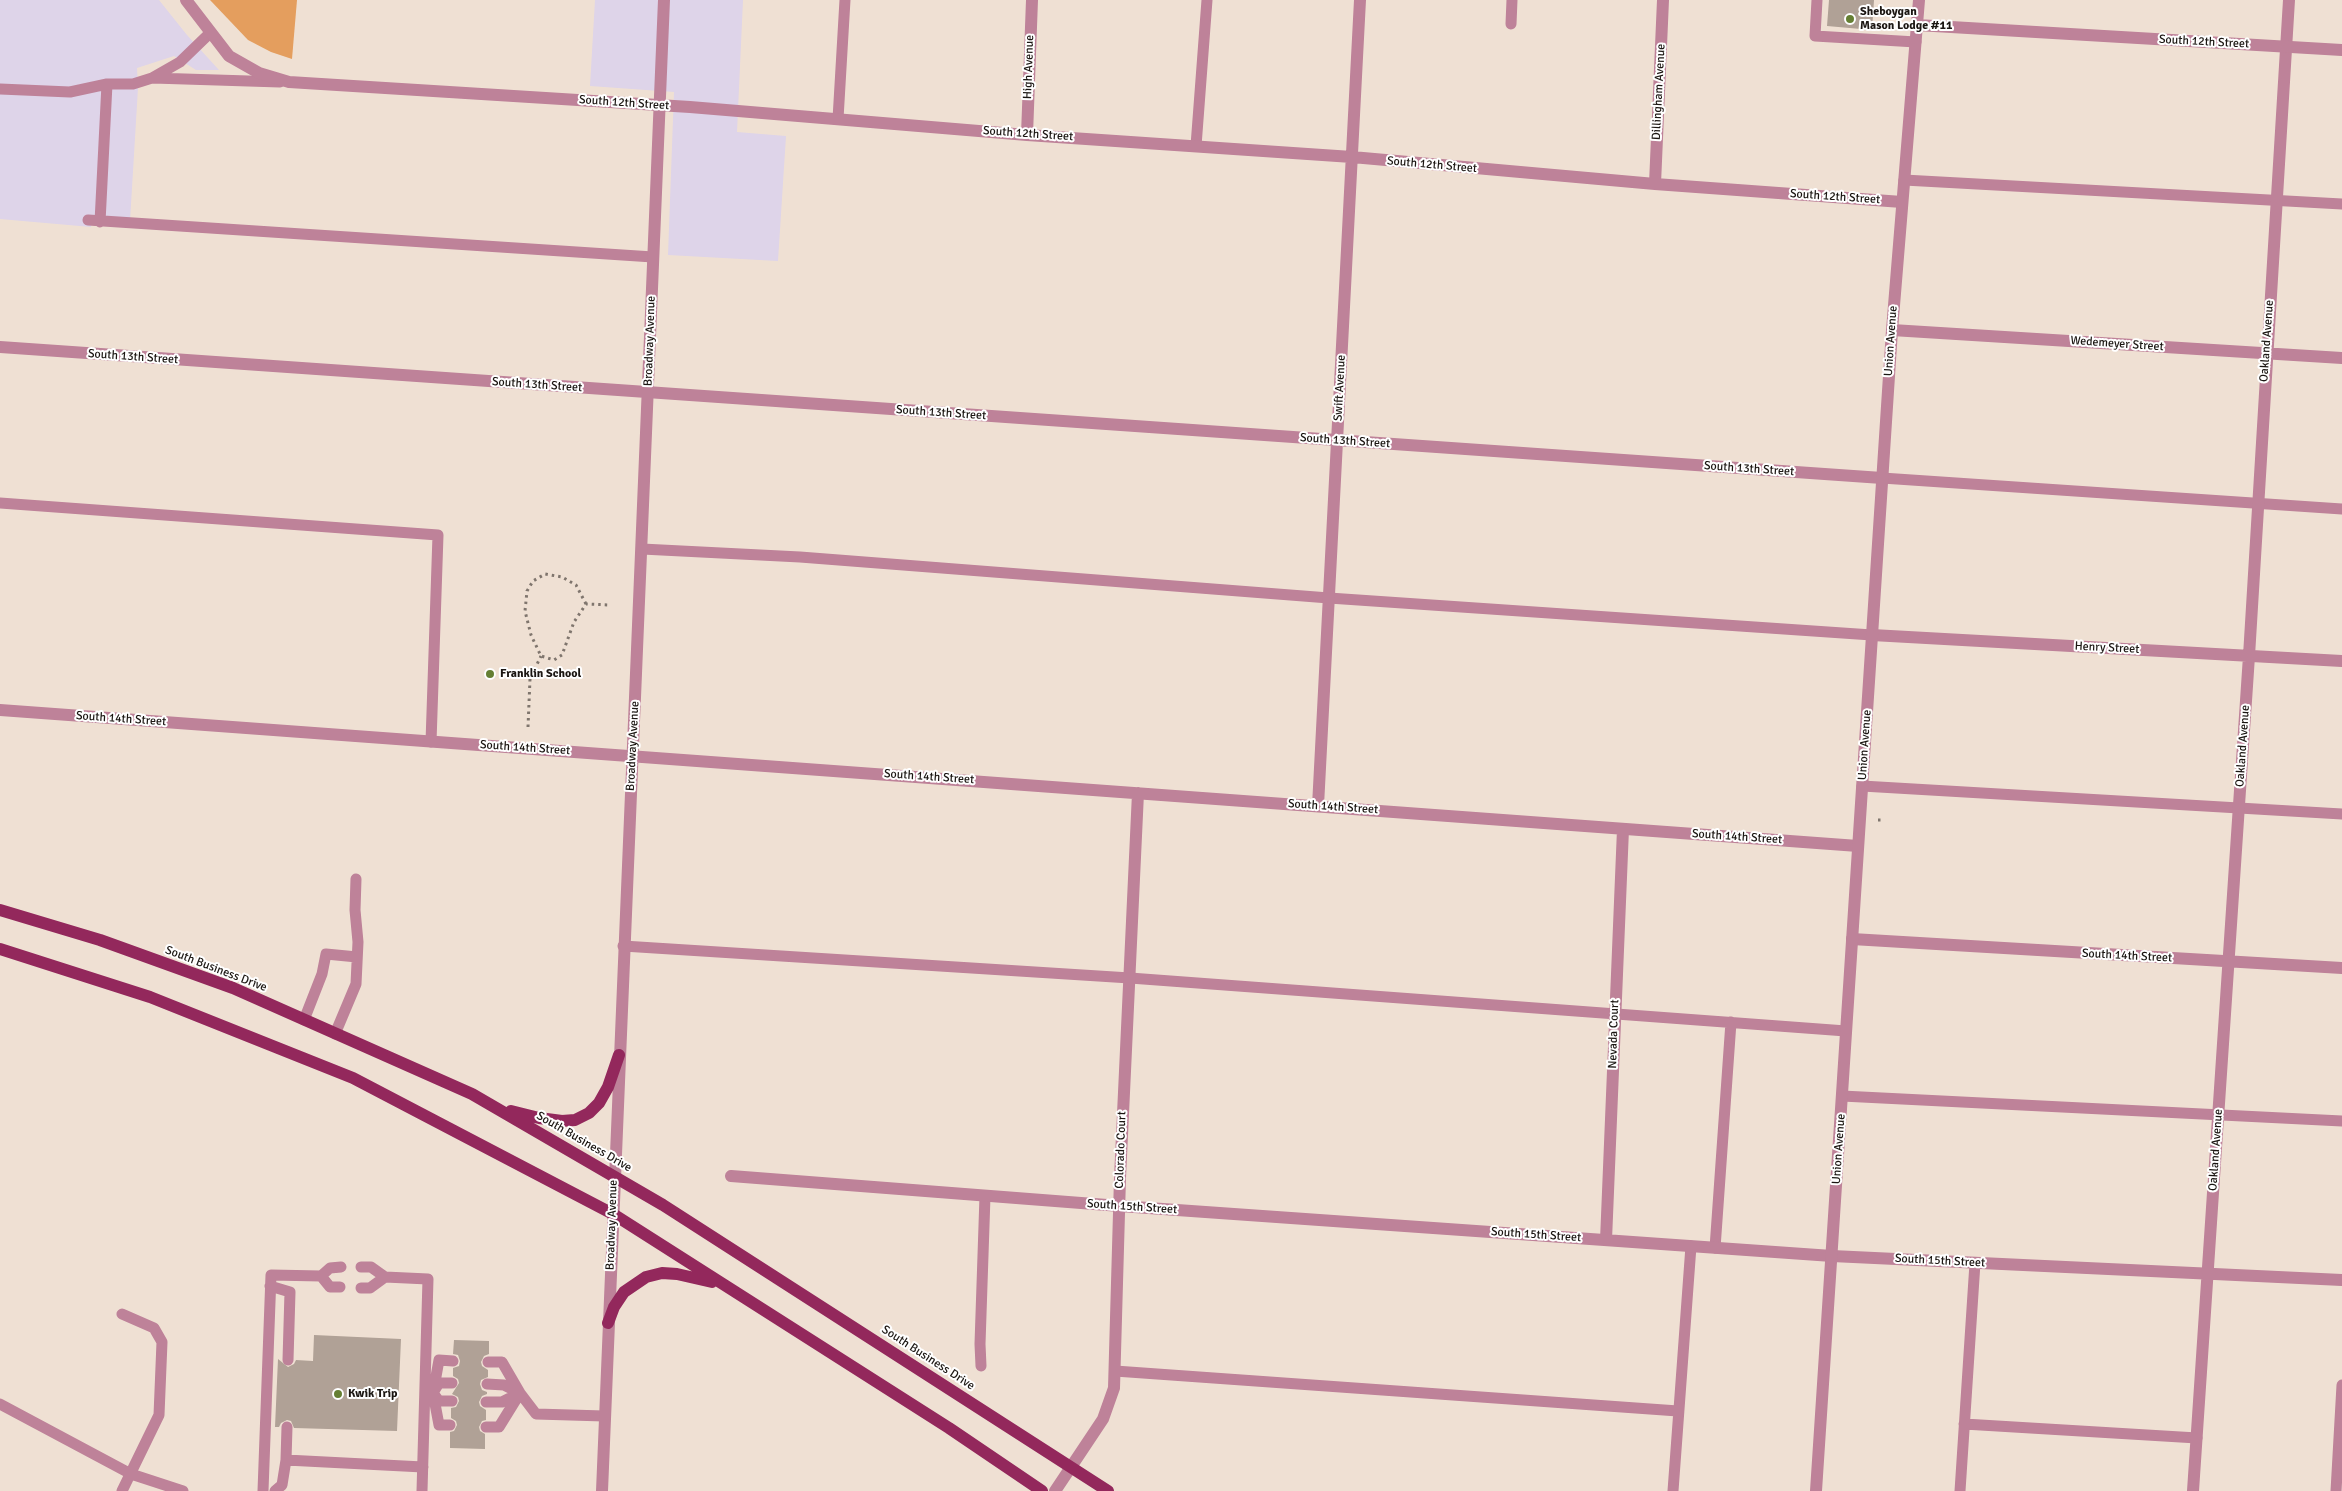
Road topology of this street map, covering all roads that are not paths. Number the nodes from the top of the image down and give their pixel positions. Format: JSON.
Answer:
{"nodes":[{"id":1,"x":186,"y":0,"type":"edge"},
{"id":2,"x":664,"y":0,"type":"edge"},
{"id":3,"x":844,"y":0,"type":"edge"},
{"id":4,"x":1032,"y":0,"type":"edge"},
{"id":5,"x":1206,"y":0,"type":"edge"},
{"id":6,"x":1360,"y":0,"type":"edge"},
{"id":7,"x":1512,"y":0,"type":"edge"},
{"id":8,"x":1663,"y":0,"type":"edge"},
{"id":9,"x":1817,"y":0,"type":"edge"},
{"id":10,"x":1919,"y":0,"type":"edge"},
{"id":11,"x":2289,"y":0,"type":"edge"},
{"id":12,"x":1511,"y":24,"type":"dead end"},
{"id":13,"x":1917,"y":25,"type":"junction"},
{"id":14,"x":210,"y":33,"type":"junction"},
{"id":15,"x":1916,"y":42,"type":"junction"},
{"id":16,"x":2286,"y":47,"type":"junction"},
{"id":17,"x":2342,"y":50,"type":"edge"},
{"id":18,"x":152,"y":78,"type":"junction"},
{"id":19,"x":289,"y":82,"type":"junction"},
{"id":20,"x":107,"y":84,"type":"junction"},
{"id":21,"x":0,"y":89,"type":"edge"},
{"id":22,"x":660,"y":106,"type":"junction"},
{"id":23,"x":838,"y":119,"type":"junction"},
{"id":24,"x":1026,"y":135,"type":"junction"},
{"id":25,"x":1196,"y":146,"type":"junction"},
{"id":26,"x":1352,"y":157,"type":"junction"},
{"id":27,"x":1904,"y":180,"type":"junction"},
{"id":28,"x":1655,"y":184,"type":"junction"},
{"id":29,"x":2278,"y":201,"type":"junction"},
{"id":30,"x":1902,"y":202,"type":"junction"},
{"id":31,"x":2342,"y":204,"type":"edge"},
{"id":32,"x":88,"y":220,"type":"dead end"},
{"id":33,"x":100,"y":222,"type":"junction"},
{"id":34,"x":653,"y":257,"type":"junction"},
{"id":35,"x":1892,"y":330,"type":"junction"},
{"id":36,"x":0,"y":347,"type":"edge"},
{"id":37,"x":2266,"y":353,"type":"junction"},
{"id":38,"x":2342,"y":358,"type":"edge"},
{"id":39,"x":648,"y":392,"type":"junction"},
{"id":40,"x":1338,"y":440,"type":"junction"},
{"id":41,"x":1882,"y":478,"type":"junction"},
{"id":42,"x":0,"y":503,"type":"edge"},
{"id":43,"x":2259,"y":504,"type":"junction"},
{"id":44,"x":2342,"y":509,"type":"edge"},
{"id":45,"x":642,"y":550,"type":"junction"},
{"id":46,"x":1329,"y":598,"type":"junction"},
{"id":47,"x":1872,"y":635,"type":"junction"},
{"id":48,"x":2249,"y":656,"type":"junction"},
{"id":49,"x":2342,"y":662,"type":"edge"},
{"id":50,"x":0,"y":710,"type":"edge"},
{"id":51,"x":430,"y":742,"type":"junction"},
{"id":52,"x":633,"y":755,"type":"junction"},
{"id":53,"x":1862,"y":786,"type":"junction"},
{"id":54,"x":1138,"y":793,"type":"junction"},
{"id":55,"x":1318,"y":806,"type":"junction"},
{"id":56,"x":2239,"y":808,"type":"junction"},
{"id":57,"x":2342,"y":814,"type":"edge"},
{"id":58,"x":1623,"y":829,"type":"junction"},
{"id":59,"x":1858,"y":846,"type":"junction"},
{"id":60,"x":356,"y":879,"type":"dead end"},
{"id":61,"x":0,"y":910,"type":"edge"},
{"id":62,"x":1852,"y":939,"type":"junction"},
{"id":63,"x":623,"y":946,"type":"junction"},
{"id":64,"x":0,"y":949,"type":"edge"},
{"id":65,"x":357,"y":956,"type":"junction"},
{"id":66,"x":2228,"y":962,"type":"junction"},
{"id":67,"x":2342,"y":968,"type":"edge"},
{"id":68,"x":1130,"y":978,"type":"junction"},
{"id":69,"x":1614,"y":1012,"type":"junction"},
{"id":70,"x":304,"y":1020,"type":"junction"},
{"id":71,"x":1731,"y":1022,"type":"junction"},
{"id":72,"x":1846,"y":1030,"type":"junction"},
{"id":73,"x":335,"y":1034,"type":"junction"},
{"id":74,"x":619,"y":1055,"type":"junction"},
{"id":75,"x":1842,"y":1096,"type":"junction"},
{"id":76,"x":494,"y":1107,"type":"junction"},
{"id":77,"x":2218,"y":1115,"type":"junction"},
{"id":78,"x":2342,"y":1122,"type":"edge"},
{"id":79,"x":614,"y":1175,"type":"junction"},
{"id":80,"x":731,"y":1176,"type":"dead end"},
{"id":81,"x":985,"y":1196,"type":"junction"},
{"id":82,"x":1120,"y":1206,"type":"junction"},
{"id":83,"x":613,"y":1214,"type":"junction"},
{"id":84,"x":1606,"y":1240,"type":"junction"},
{"id":85,"x":1691,"y":1246,"type":"junction"},
{"id":86,"x":1715,"y":1248,"type":"junction"},
{"id":87,"x":1832,"y":1256,"type":"junction"},
{"id":88,"x":1975,"y":1263,"type":"junction"},
{"id":89,"x":341,"y":1267,"type":"dead end"},
{"id":90,"x":362,"y":1268,"type":"dead end"},
{"id":91,"x":2208,"y":1272,"type":"junction"},
{"id":92,"x":320,"y":1276,"type":"junction"},
{"id":93,"x":385,"y":1277,"type":"junction"},
{"id":94,"x":2342,"y":1280,"type":"edge"},
{"id":95,"x":722,"y":1284,"type":"junction"},
{"id":96,"x":270,"y":1286,"type":"junction"},
{"id":97,"x":340,"y":1287,"type":"dead end"},
{"id":98,"x":361,"y":1288,"type":"dead end"},
{"id":99,"x":122,"y":1314,"type":"dead end"},
{"id":100,"x":608,"y":1323,"type":"junction"},
{"id":101,"x":288,"y":1360,"type":"dead end"},
{"id":102,"x":453,"y":1361,"type":"dead end"},
{"id":103,"x":488,"y":1362,"type":"dead end"},
{"id":104,"x":981,"y":1366,"type":"dead end"},
{"id":105,"x":1115,"y":1371,"type":"junction"},
{"id":106,"x":452,"y":1383,"type":"dead end"},
{"id":107,"x":487,"y":1384,"type":"dead end"},
{"id":108,"x":2342,"y":1385,"type":"edge"},
{"id":109,"x":429,"y":1393,"type":"junction"},
{"id":110,"x":520,"y":1394,"type":"junction"},
{"id":111,"x":452,"y":1401,"type":"dead end"},
{"id":112,"x":486,"y":1402,"type":"dead end"},
{"id":113,"x":0,"y":1404,"type":"edge"},
{"id":114,"x":1678,"y":1411,"type":"junction"},
{"id":115,"x":604,"y":1416,"type":"junction"},
{"id":116,"x":1964,"y":1424,"type":"junction"},
{"id":117,"x":450,"y":1425,"type":"dead end"},
{"id":118,"x":287,"y":1427,"type":"dead end"},
{"id":119,"x":486,"y":1427,"type":"dead end"},
{"id":120,"x":2197,"y":1438,"type":"junction"},
{"id":121,"x":2340,"y":1445,"type":"edge"},
{"id":122,"x":286,"y":1460,"type":"junction"},
{"id":123,"x":1072,"y":1466,"type":"junction"},
{"id":124,"x":423,"y":1467,"type":"junction"},
{"id":125,"x":131,"y":1474,"type":"junction"},
{"id":126,"x":122,"y":1491,"type":"edge"},
{"id":127,"x":183,"y":1491,"type":"edge"},
{"id":128,"x":263,"y":1491,"type":"edge"},
{"id":129,"x":275,"y":1491,"type":"edge"},
{"id":130,"x":422,"y":1491,"type":"edge"},
{"id":131,"x":602,"y":1491,"type":"edge"},
{"id":132,"x":1042,"y":1491,"type":"edge"},
{"id":133,"x":1055,"y":1491,"type":"edge"},
{"id":134,"x":1108,"y":1491,"type":"edge"},
{"id":135,"x":1674,"y":1491,"type":"edge"},
{"id":136,"x":1816,"y":1491,"type":"edge"},
{"id":137,"x":1960,"y":1491,"type":"edge"},
{"id":138,"x":2193,"y":1491,"type":"edge"},
{"id":139,"x":2336,"y":1491,"type":"edge"}],
"edges":[{"from":1,"to":14,"type":"street","name":"South 12th Street"},
{"from":2,"to":22,"type":"street","name":"Broadway Avenue"},
{"from":3,"to":23,"type":"lane"},
{"from":4,"to":24,"type":"street","name":"High Avenue"},
{"from":5,"to":25,"type":"lane"},
{"from":6,"to":26,"type":"street","name":"Swift Avenue"},
{"from":7,"to":12,"type":"lane"},
{"from":8,"to":28,"type":"street","name":"Dillingham Avenue"},
{"from":9,"to":15,"type":"lane"},
{"from":10,"to":13,"type":"street","name":"Union Avenue"},
{"from":11,"to":16,"type":"street","name":"Oakland Avenue"},
{"from":13,"to":15,"type":"street","name":"Union Avenue"},
{"from":13,"to":16,"type":"street","name":"South 12th Street"},
{"from":14,"to":18,"type":"lane"},
{"from":14,"to":19,"type":"street","name":"South 12th Street"},
{"from":15,"to":27,"type":"street","name":"Union Avenue"},
{"from":16,"to":17,"type":"street","name":"South 12th Street"},
{"from":16,"to":29,"type":"street","name":"Oakland Avenue"},
{"from":18,"to":19,"type":"lane"},
{"from":18,"to":20,"type":"lane"},
{"from":19,"to":22,"type":"street","name":"South 12th Street"},
{"from":20,"to":21,"type":"lane"},
{"from":20,"to":33,"type":"lane"},
{"from":22,"to":23,"type":"street","name":"South 12th Street"},
{"from":22,"to":34,"type":"street","name":"Broadway Avenue"},
{"from":23,"to":24,"type":"street","name":"South 12th Street"},
{"from":24,"to":25,"type":"street","name":"South 12th Street"},
{"from":25,"to":26,"type":"street","name":"South 12th Street"},
{"from":26,"to":28,"type":"street","name":"South 12th Street"},
{"from":26,"to":40,"type":"street","name":"Swift Avenue"},
{"from":27,"to":29,"type":"lane"},
{"from":27,"to":30,"type":"street","name":"Union Avenue"},
{"from":28,"to":30,"type":"street","name":"South 12th Street"},
{"from":29,"to":31,"type":"lane"},
{"from":29,"to":37,"type":"street","name":"Oakland Avenue"},
{"from":30,"to":35,"type":"street","name":"Union Avenue"},
{"from":32,"to":33,"type":"lane"},
{"from":33,"to":34,"type":"lane"},
{"from":34,"to":39,"type":"street","name":"Broadway Avenue"},
{"from":35,"to":37,"type":"street","name":"Wedemeyer Street"},
{"from":35,"to":41,"type":"street","name":"Union Avenue"},
{"from":36,"to":39,"type":"street","name":"South 13th Street"},
{"from":37,"to":38,"type":"street","name":"Wedemeyer Street"},
{"from":37,"to":43,"type":"street","name":"Oakland Avenue"},
{"from":39,"to":40,"type":"street","name":"South 13th Street"},
{"from":39,"to":45,"type":"street","name":"Broadway Avenue"},
{"from":40,"to":41,"type":"street","name":"South 13th Street"},
{"from":40,"to":46,"type":"street","name":"Swift Avenue"},
{"from":41,"to":43,"type":"lane"},
{"from":41,"to":47,"type":"street","name":"Union Avenue"},
{"from":42,"to":51,"type":"lane"},
{"from":43,"to":44,"type":"lane"},
{"from":43,"to":48,"type":"street","name":"Oakland Avenue"},
{"from":45,"to":46,"type":"lane"},
{"from":45,"to":52,"type":"street","name":"Broadway Avenue"},
{"from":46,"to":47,"type":"lane"},
{"from":46,"to":55,"type":"street","name":"Swift Avenue"},
{"from":47,"to":48,"type":"street","name":"Henry Street"},
{"from":47,"to":53,"type":"street","name":"Union Avenue"},
{"from":48,"to":49,"type":"street","name":"Henry Street"},
{"from":48,"to":56,"type":"street","name":"Oakland Avenue"},
{"from":50,"to":51,"type":"street","name":"South 14th Street"},
{"from":51,"to":52,"type":"street","name":"South 14th Street"},
{"from":52,"to":54,"type":"street","name":"South 14th Street"},
{"from":52,"to":63,"type":"street","name":"Broadway Avenue"},
{"from":53,"to":56,"type":"lane"},
{"from":53,"to":59,"type":"street","name":"Union Avenue"},
{"from":54,"to":55,"type":"street","name":"South 14th Street"},
{"from":54,"to":68,"type":"street","name":"Colorado Court"},
{"from":55,"to":58,"type":"street","name":"South 14th Street"},
{"from":56,"to":57,"type":"lane"},
{"from":56,"to":66,"type":"street","name":"Oakland Avenue"},
{"from":58,"to":59,"type":"street","name":"South 14th Street"},
{"from":58,"to":69,"type":"street","name":"Nevada Court"},
{"from":59,"to":62,"type":"street","name":"Union Avenue"},
{"from":60,"to":65,"type":"lane"},
{"from":61,"to":70,"type":"main road","name":"South Business Drive"},
{"from":62,"to":66,"type":"street","name":"South 14th Street"},
{"from":62,"to":72,"type":"street","name":"Union Avenue"},
{"from":63,"to":68,"type":"lane"},
{"from":63,"to":74,"type":"street","name":"Broadway Avenue"},
{"from":64,"to":83,"type":"main road"},
{"from":65,"to":70,"type":"lane"},
{"from":65,"to":73,"type":"lane"},
{"from":66,"to":67,"type":"street","name":"South 14th Street"},
{"from":66,"to":77,"type":"street","name":"Oakland Avenue"},
{"from":68,"to":69,"type":"lane"},
{"from":68,"to":82,"type":"street","name":"Colorado Court"},
{"from":69,"to":71,"type":"lane"},
{"from":69,"to":84,"type":"street","name":"Nevada Court"},
{"from":70,"to":73,"type":"main road","name":"South Business Drive"},
{"from":71,"to":72,"type":"lane"},
{"from":71,"to":86,"type":"lane"},
{"from":72,"to":75,"type":"street","name":"Union Avenue"},
{"from":73,"to":76,"type":"main road","name":"South Business Drive"},
{"from":74,"to":76,"type":"main road"},
{"from":74,"to":79,"type":"street","name":"Broadway Avenue"},
{"from":75,"to":77,"type":"lane"},
{"from":75,"to":87,"type":"street","name":"Union Avenue"},
{"from":76,"to":79,"type":"main road","name":"South Business Drive"},
{"from":77,"to":78,"type":"lane"},
{"from":77,"to":91,"type":"street","name":"Oakland Avenue"},
{"from":79,"to":83,"type":"street","name":"Broadway Avenue"},
{"from":79,"to":123,"type":"main road","name":"South Business Drive"},
{"from":80,"to":81,"type":"street","name":"South 15th Street"},
{"from":81,"to":82,"type":"street","name":"South 15th Street"},
{"from":81,"to":104,"type":"lane"},
{"from":82,"to":84,"type":"street","name":"South 15th Street"},
{"from":82,"to":105,"type":"street","name":"Colorado Court"},
{"from":83,"to":95,"type":"main road"},
{"from":83,"to":100,"type":"street","name":"Broadway Avenue"},
{"from":84,"to":85,"type":"street","name":"South 15th Street"},
{"from":85,"to":86,"type":"street","name":"South 15th Street"},
{"from":85,"to":114,"type":"lane"},
{"from":86,"to":87,"type":"street","name":"South 15th Street"},
{"from":87,"to":88,"type":"street","name":"South 15th Street"},
{"from":87,"to":136,"type":"street","name":"Union Avenue"},
{"from":88,"to":91,"type":"street","name":"South 15th Street"},
{"from":88,"to":116,"type":"lane"},
{"from":89,"to":92,"type":"lane"},
{"from":90,"to":93,"type":"lane"},
{"from":91,"to":94,"type":"street","name":"South 15th Street"},
{"from":91,"to":120,"type":"street","name":"Oakland Avenue"},
{"from":92,"to":96,"type":"lane"},
{"from":92,"to":97,"type":"lane"},
{"from":93,"to":98,"type":"lane"},
{"from":93,"to":109,"type":"lane"},
{"from":95,"to":100,"type":"main road"},
{"from":95,"to":132,"type":"main road"},
{"from":96,"to":101,"type":"lane"},
{"from":96,"to":128,"type":"lane"},
{"from":99,"to":125,"type":"lane"},
{"from":100,"to":115,"type":"street","name":"Broadway Avenue"},
{"from":102,"to":109,"type":"lane"},
{"from":103,"to":110,"type":"lane"},
{"from":105,"to":114,"type":"lane"},
{"from":105,"to":123,"type":"street","name":"Colorado Court"},
{"from":106,"to":109,"type":"lane"},
{"from":107,"to":110,"type":"lane"},
{"from":108,"to":121,"type":"lane"},
{"from":109,"to":111,"type":"lane"},
{"from":109,"to":117,"type":"lane"},
{"from":109,"to":124,"type":"lane"},
{"from":110,"to":112,"type":"lane"},
{"from":110,"to":115,"type":"lane"},
{"from":110,"to":119,"type":"lane"},
{"from":113,"to":125,"type":"lane"},
{"from":114,"to":135,"type":"lane"},
{"from":115,"to":131,"type":"street","name":"Broadway Avenue"},
{"from":116,"to":120,"type":"lane"},
{"from":116,"to":137,"type":"lane"},
{"from":118,"to":122,"type":"lane"},
{"from":120,"to":138,"type":"street","name":"Oakland Avenue"},
{"from":121,"to":139,"type":"lane"},
{"from":122,"to":124,"type":"lane"},
{"from":122,"to":129,"type":"lane"},
{"from":123,"to":133,"type":"street","name":"Colorado Court"},
{"from":123,"to":134,"type":"main road","name":"South Business Drive"},
{"from":124,"to":130,"type":"lane"},
{"from":125,"to":126,"type":"lane"},
{"from":125,"to":127,"type":"lane"}]}
